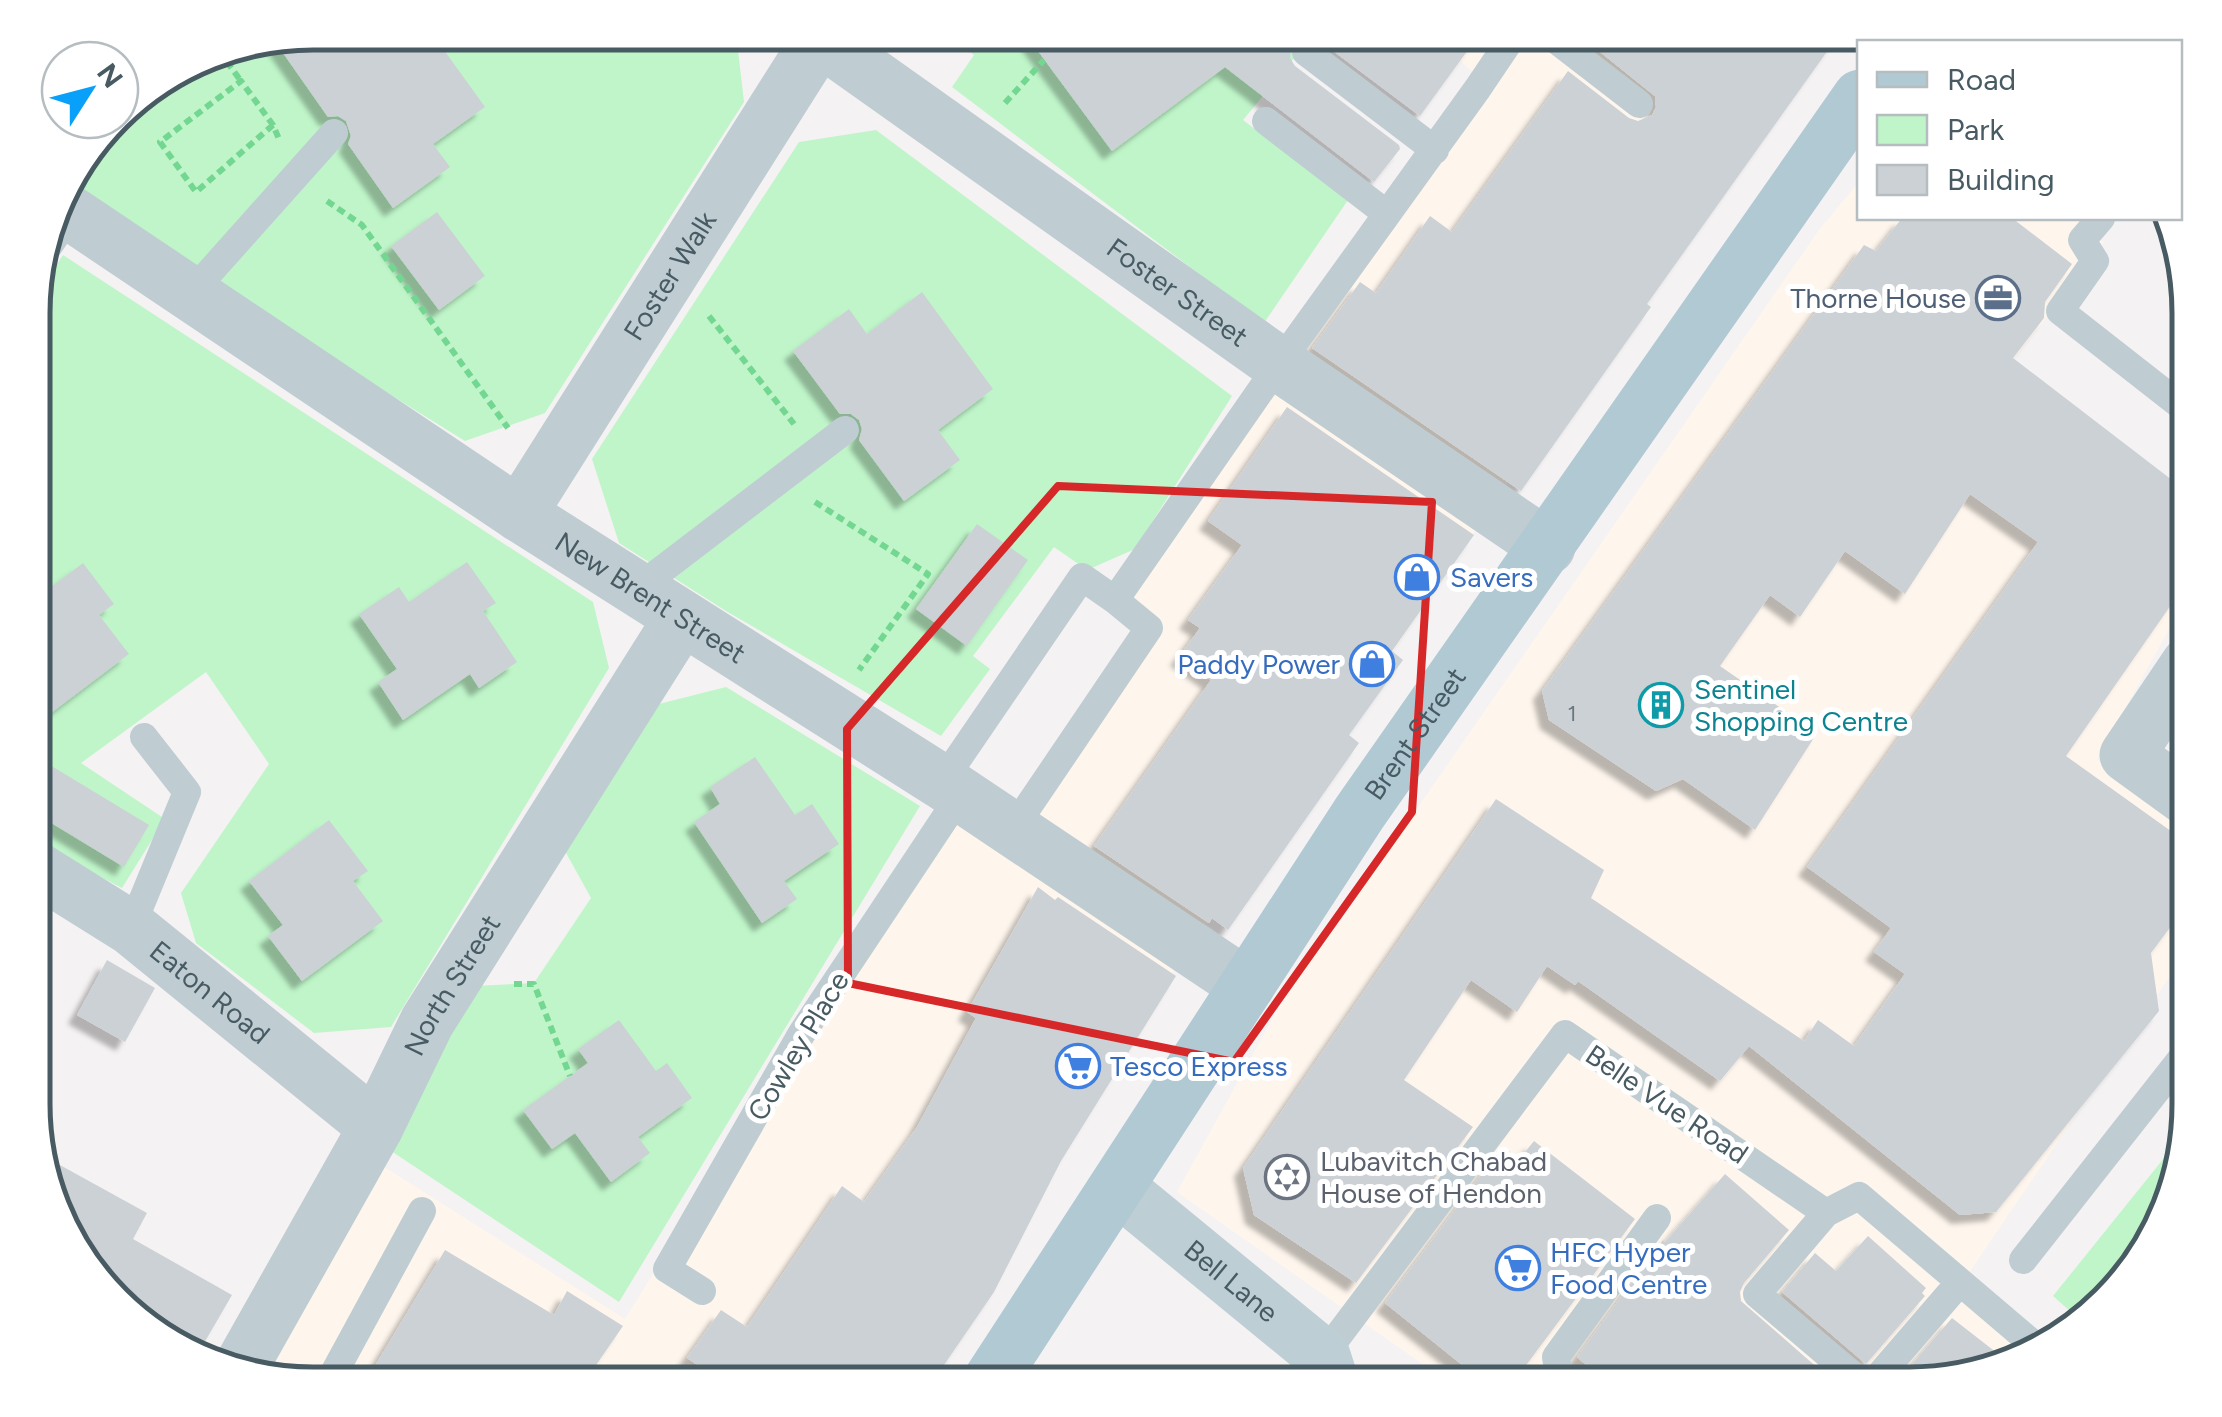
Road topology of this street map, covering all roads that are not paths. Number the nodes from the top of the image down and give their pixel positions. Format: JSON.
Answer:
{"nodes":[{"id":1,"x":1503,"y":50,"type":"edge"},
{"id":2,"x":1570,"y":50,"type":"edge"},
{"id":3,"x":806,"y":51,"type":"edge"},
{"id":4,"x":838,"y":51,"type":"edge"},
{"id":5,"x":1306,"y":52,"type":"dead end"},
{"id":6,"x":1857,"y":101,"type":"edge"},
{"id":7,"x":1639,"y":104,"type":"dead end"},
{"id":8,"x":1266,"y":121,"type":"dead end"},
{"id":9,"x":334,"y":132,"type":"dead end"},
{"id":10,"x":1435,"y":150,"type":"junction"},
{"id":11,"x":70,"y":213,"type":"edge"},
{"id":12,"x":1387,"y":214,"type":"junction"},
{"id":13,"x":2099,"y":220,"type":"edge"},
{"id":14,"x":190,"y":292,"type":"junction"},
{"id":15,"x":1278,"y":364,"type":"junction"},
{"id":16,"x":2171,"y":398,"type":"edge"},
{"id":17,"x":845,"y":430,"type":"dead end"},
{"id":18,"x":531,"y":497,"type":"junction"},
{"id":19,"x":1548,"y":547,"type":"junction"},
{"id":20,"x":1114,"y":600,"type":"junction"},
{"id":21,"x":660,"y":603,"type":"junction"},
{"id":22,"x":2171,"y":690,"type":"edge"},
{"id":23,"x":144,"y":736,"type":"dead end"},
{"id":24,"x":2171,"y":787,"type":"edge"},
{"id":25,"x":951,"y":788,"type":"junction"},
{"id":26,"x":1013,"y":829,"type":"junction"},
{"id":27,"x":50,"y":877,"type":"edge"},
{"id":28,"x":131,"y":928,"type":"junction"},
{"id":29,"x":1247,"y":986,"type":"junction"},
{"id":30,"x":2171,"y":1072,"type":"edge"},
{"id":31,"x":376,"y":1127,"type":"junction"},
{"id":32,"x":1117,"y":1187,"type":"junction"},
{"id":33,"x":422,"y":1211,"type":"dead end"},
{"id":34,"x":1826,"y":1213,"type":"junction"},
{"id":35,"x":1657,"y":1218,"type":"dead end"},
{"id":36,"x":2023,"y":1260,"type":"dead end"},
{"id":37,"x":1960,"y":1282,"type":"junction"},
{"id":38,"x":702,"y":1291,"type":"dead end"},
{"id":39,"x":2027,"y":1339,"type":"edge"},
{"id":40,"x":246,"y":1358,"type":"edge"},
{"id":41,"x":1323,"y":1366,"type":"edge"},
{"id":42,"x":1330,"y":1366,"type":"edge"},
{"id":43,"x":1557,"y":1366,"type":"edge"},
{"id":44,"x":1842,"y":1366,"type":"edge"},
{"id":45,"x":1888,"y":1366,"type":"edge"},
{"id":46,"x":337,"y":1367,"type":"edge"},
{"id":47,"x":999,"y":1367,"type":"edge"}],
"edges":[{"from":1,"to":10,"type":"lane"},
{"from":2,"to":7,"type":"lane"},
{"from":3,"to":18,"type":"street","name":"Foster Walk"},
{"from":4,"to":15,"type":"street","name":"Foster Street"},
{"from":5,"to":10,"type":"lane"},
{"from":6,"to":19,"type":"main road","name":"Brent Street"},
{"from":8,"to":12,"type":"lane"},
{"from":9,"to":14,"type":"lane"},
{"from":10,"to":12,"type":"lane"},
{"from":11,"to":14,"type":"street","name":"New Brent Street"},
{"from":12,"to":15,"type":"lane"},
{"from":13,"to":16,"type":"lane"},
{"from":14,"to":18,"type":"street","name":"New Brent Street"},
{"from":15,"to":19,"type":"street","name":"Foster Street"},
{"from":15,"to":20,"type":"lane"},
{"from":17,"to":21,"type":"lane"},
{"from":18,"to":21,"type":"street","name":"New Brent Street"},
{"from":19,"to":29,"type":"main road","name":"Brent Street"},
{"from":20,"to":25,"type":"lane"},
{"from":20,"to":26,"type":"lane"},
{"from":21,"to":25,"type":"street","name":"New Brent Street"},
{"from":21,"to":31,"type":"street","name":"North Street"},
{"from":22,"to":24,"type":"street"},
{"from":23,"to":28,"type":"lane"},
{"from":25,"to":26,"type":"street","name":"New Brent Street"},
{"from":25,"to":38,"type":"lane","name":"Cowley Place"},
{"from":26,"to":29,"type":"street","name":"New Brent Street"},
{"from":27,"to":28,"type":"street","name":"Eaton Road"},
{"from":28,"to":31,"type":"street","name":"Eaton Road"},
{"from":29,"to":32,"type":"main road","name":"Brent Street"},
{"from":30,"to":36,"type":"lane"},
{"from":31,"to":40,"type":"street","name":"North Street"},
{"from":32,"to":41,"type":"street","name":"Bell Lane"},
{"from":32,"to":47,"type":"main road","name":"Brent Street"},
{"from":33,"to":46,"type":"lane"},
{"from":34,"to":37,"type":"lane"},
{"from":34,"to":42,"type":"lane","name":"Belle Vue Road"},
{"from":34,"to":44,"type":"lane"},
{"from":35,"to":43,"type":"lane"},
{"from":37,"to":39,"type":"lane"},
{"from":37,"to":45,"type":"lane"}]}
